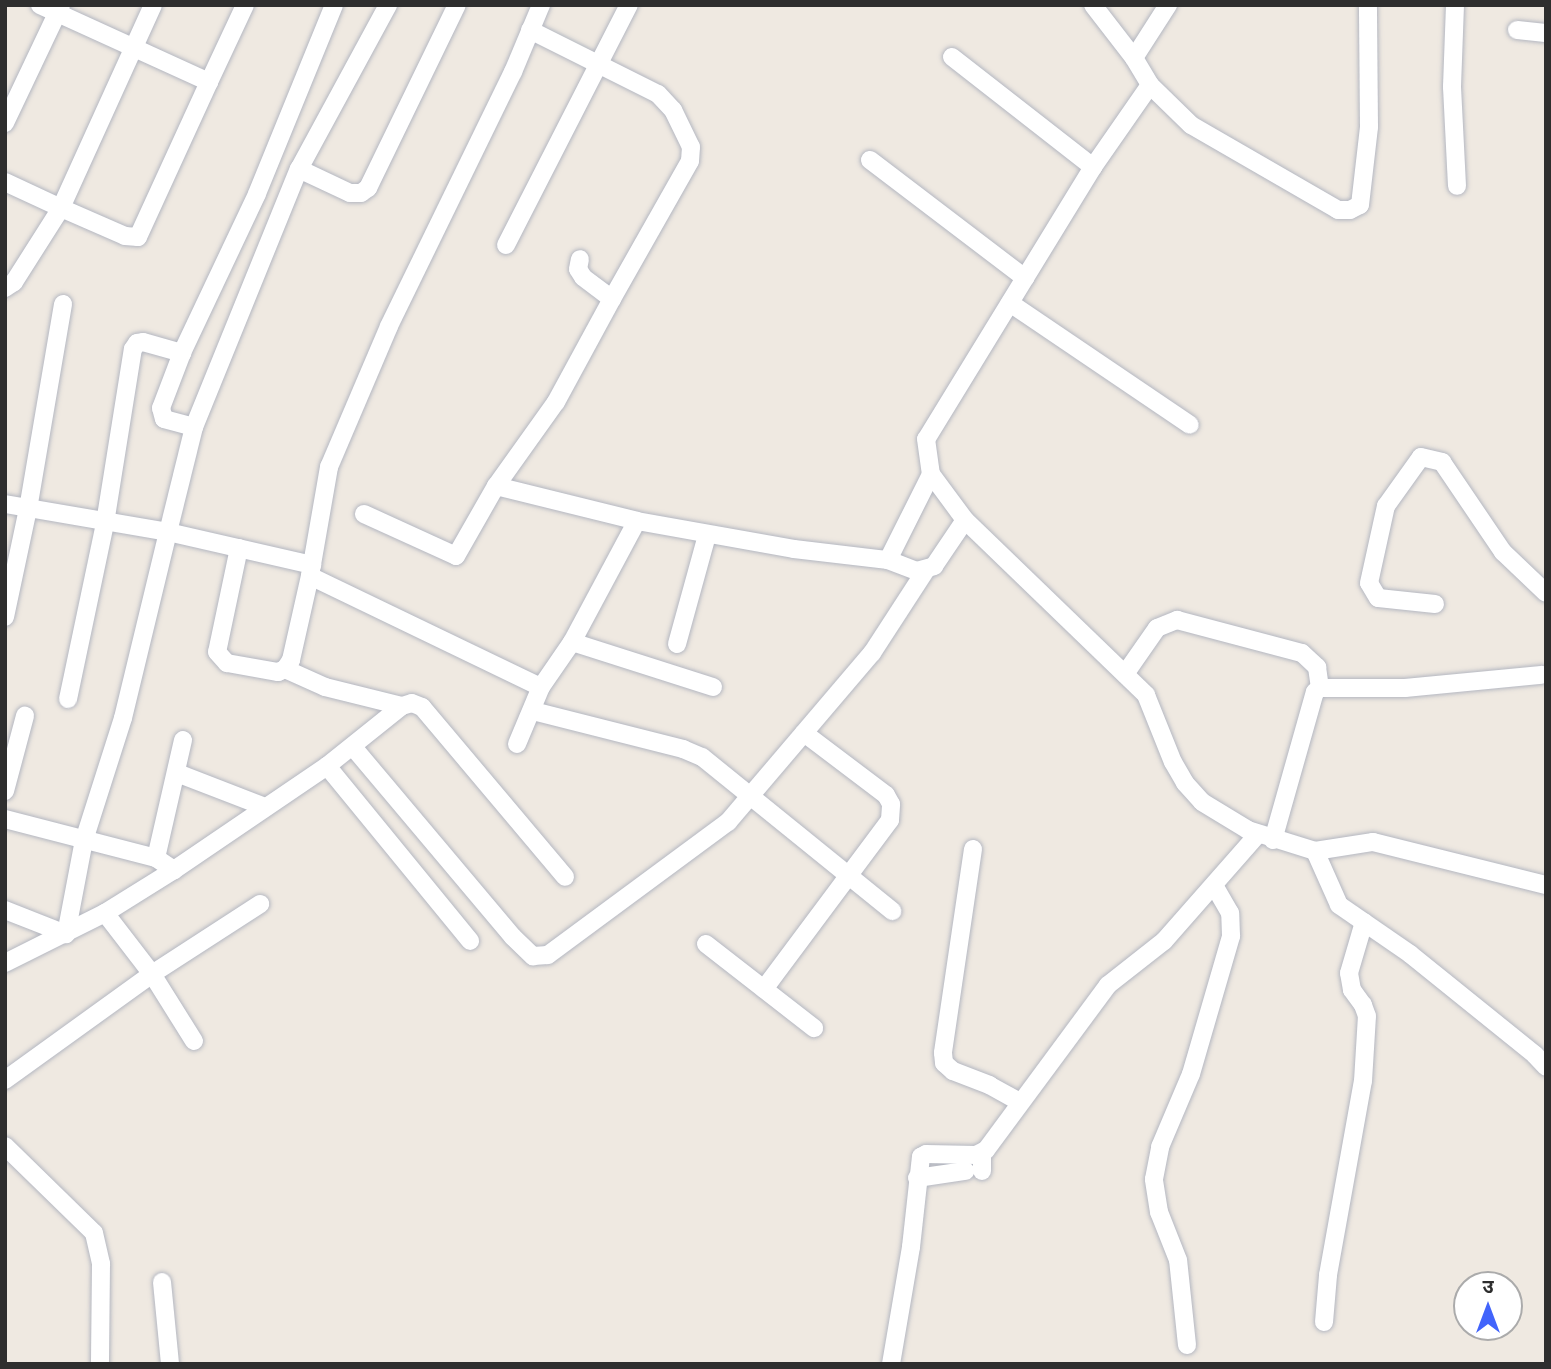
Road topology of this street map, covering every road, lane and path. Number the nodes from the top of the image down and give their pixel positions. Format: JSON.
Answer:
{"nodes":[{"id":1,"x":40,"y":5,"type":"edge"},
{"id":2,"x":153,"y":5,"type":"edge"},
{"id":3,"x":245,"y":5,"type":"edge"},
{"id":4,"x":334,"y":5,"type":"edge"},
{"id":5,"x":388,"y":5,"type":"edge"},
{"id":6,"x":457,"y":5,"type":"edge"},
{"id":7,"x":541,"y":5,"type":"edge"},
{"id":8,"x":629,"y":5,"type":"edge"},
{"id":9,"x":1093,"y":5,"type":"edge"},
{"id":10,"x":1168,"y":5,"type":"edge"},
{"id":11,"x":1368,"y":5,"type":"edge"},
{"id":12,"x":1455,"y":5,"type":"edge"},
{"id":13,"x":59,"y":9,"type":"edge"},
{"id":14,"x":530,"y":30,"type":"junction"},
{"id":15,"x":1517,"y":30,"type":"dead end"},
{"id":16,"x":1546,"y":33,"type":"edge"},
{"id":17,"x":133,"y":47,"type":"junction"},
{"id":18,"x":952,"y":57,"type":"dead end"},
{"id":19,"x":1134,"y":58,"type":"junction"},
{"id":20,"x":599,"y":66,"type":"junction"},
{"id":21,"x":209,"y":82,"type":"junction"},
{"id":22,"x":1150,"y":85,"type":"junction"},
{"id":23,"x":5,"y":122,"type":"edge"},
{"id":24,"x":870,"y":160,"type":"dead end"},
{"id":25,"x":1093,"y":167,"type":"junction"},
{"id":26,"x":299,"y":169,"type":"junction"},
{"id":27,"x":5,"y":182,"type":"edge"},
{"id":28,"x":1457,"y":186,"type":"dead end"},
{"id":29,"x":61,"y":208,"type":"junction"},
{"id":30,"x":506,"y":246,"type":"dead end"},
{"id":31,"x":580,"y":259,"type":"dead end"},
{"id":32,"x":1025,"y":278,"type":"junction"},
{"id":33,"x":5,"y":288,"type":"edge"},
{"id":34,"x":612,"y":299,"type":"junction"},
{"id":35,"x":1010,"y":303,"type":"junction"},
{"id":36,"x":63,"y":304,"type":"dead end"},
{"id":37,"x":182,"y":353,"type":"junction"},
{"id":38,"x":1190,"y":425,"type":"dead end"},
{"id":39,"x":194,"y":427,"type":"junction"},
{"id":40,"x":931,"y":474,"type":"junction"},
{"id":41,"x":496,"y":486,"type":"junction"},
{"id":42,"x":5,"y":504,"type":"edge"},
{"id":43,"x":28,"y":509,"type":"junction"},
{"id":44,"x":364,"y":514,"type":"dead end"},
{"id":45,"x":965,"y":520,"type":"junction"},
{"id":46,"x":637,"y":521,"type":"junction"},
{"id":47,"x":105,"y":523,"type":"junction"},
{"id":48,"x":168,"y":532,"type":"junction"},
{"id":49,"x":707,"y":535,"type":"junction"},
{"id":50,"x":239,"y":548,"type":"junction"},
{"id":51,"x":888,"y":560,"type":"junction"},
{"id":52,"x":311,"y":570,"type":"junction"},
{"id":53,"x":926,"y":570,"type":"junction"},
{"id":54,"x":1546,"y":593,"type":"edge"},
{"id":55,"x":1435,"y":604,"type":"dead end"},
{"id":56,"x":5,"y":617,"type":"edge"},
{"id":57,"x":572,"y":642,"type":"junction"},
{"id":58,"x":677,"y":643,"type":"dead end"},
{"id":59,"x":285,"y":668,"type":"junction"},
{"id":60,"x":1125,"y":674,"type":"junction"},
{"id":61,"x":1541,"y":675,"type":"dead end"},
{"id":62,"x":541,"y":687,"type":"junction"},
{"id":63,"x":713,"y":687,"type":"dead end"},
{"id":64,"x":1321,"y":688,"type":"junction"},
{"id":65,"x":68,"y":699,"type":"dead end"},
{"id":66,"x":402,"y":706,"type":"junction"},
{"id":67,"x":533,"y":711,"type":"junction"},
{"id":68,"x":25,"y":716,"type":"dead end"},
{"id":69,"x":804,"y":733,"type":"junction"},
{"id":70,"x":183,"y":740,"type":"dead end"},
{"id":71,"x":517,"y":744,"type":"dead end"},
{"id":72,"x":353,"y":747,"type":"junction"},
{"id":73,"x":327,"y":766,"type":"junction"},
{"id":74,"x":177,"y":773,"type":"junction"},
{"id":75,"x":5,"y":791,"type":"edge"},
{"id":76,"x":752,"y":795,"type":"junction"},
{"id":77,"x":265,"y":807,"type":"junction"},
{"id":78,"x":5,"y":820,"type":"edge"},
{"id":79,"x":1266,"y":837,"type":"junction"},
{"id":80,"x":84,"y":839,"type":"junction"},
{"id":81,"x":973,"y":849,"type":"dead end"},
{"id":82,"x":1315,"y":851,"type":"junction"},
{"id":83,"x":156,"y":858,"type":"junction"},
{"id":84,"x":174,"y":870,"type":"junction"},
{"id":85,"x":565,"y":877,"type":"dead end"},
{"id":86,"x":849,"y":877,"type":"junction"},
{"id":87,"x":1545,"y":881,"type":"edge"},
{"id":88,"x":1215,"y":887,"type":"junction"},
{"id":89,"x":260,"y":904,"type":"dead end"},
{"id":90,"x":5,"y":910,"type":"edge"},
{"id":91,"x":892,"y":911,"type":"dead end"},
{"id":92,"x":105,"y":913,"type":"junction"},
{"id":93,"x":1364,"y":922,"type":"junction"},
{"id":94,"x":66,"y":934,"type":"junction"},
{"id":95,"x":470,"y":941,"type":"dead end"},
{"id":96,"x":706,"y":944,"type":"dead end"},
{"id":97,"x":5,"y":963,"type":"edge"},
{"id":98,"x":152,"y":974,"type":"junction"},
{"id":99,"x":764,"y":989,"type":"junction"},
{"id":100,"x":814,"y":1028,"type":"dead end"},
{"id":101,"x":194,"y":1041,"type":"dead end"},
{"id":102,"x":1546,"y":1067,"type":"edge"},
{"id":103,"x":5,"y":1080,"type":"edge"},
{"id":104,"x":1020,"y":1102,"type":"junction"},
{"id":105,"x":5,"y":1146,"type":"edge"},
{"id":106,"x":976,"y":1165,"type":"junction"},
{"id":107,"x":917,"y":1178,"type":"junction"},
{"id":108,"x":162,"y":1282,"type":"dead end"},
{"id":109,"x":1324,"y":1322,"type":"dead end"},
{"id":110,"x":1187,"y":1345,"type":"dead end"},
{"id":111,"x":100,"y":1364,"type":"edge"},
{"id":112,"x":170,"y":1364,"type":"edge"},
{"id":113,"x":891,"y":1364,"type":"edge"}],
"edges":[{"from":1,"to":13,"type":"street"},
{"from":2,"to":17,"type":"street"},
{"from":3,"to":21,"type":"street"},
{"from":4,"to":37,"type":"street"},
{"from":5,"to":26,"type":"street"},
{"from":6,"to":26,"type":"street"},
{"from":7,"to":14,"type":"street"},
{"from":8,"to":20,"type":"street"},
{"from":9,"to":19,"type":"street"},
{"from":10,"to":19,"type":"street"},
{"from":11,"to":22,"type":"street"},
{"from":12,"to":28,"type":"street"},
{"from":13,"to":17,"type":"street"},
{"from":13,"to":23,"type":"street"},
{"from":14,"to":20,"type":"street"},
{"from":14,"to":52,"type":"street"},
{"from":15,"to":16,"type":"street"},
{"from":17,"to":21,"type":"street"},
{"from":17,"to":29,"type":"street"},
{"from":18,"to":25,"type":"street"},
{"from":19,"to":22,"type":"street"},
{"from":20,"to":30,"type":"street"},
{"from":20,"to":34,"type":"street"},
{"from":21,"to":29,"type":"street"},
{"from":22,"to":25,"type":"street"},
{"from":24,"to":32,"type":"street"},
{"from":25,"to":32,"type":"street"},
{"from":26,"to":39,"type":"street"},
{"from":27,"to":29,"type":"street"},
{"from":29,"to":33,"type":"street"},
{"from":31,"to":34,"type":"street"},
{"from":32,"to":35,"type":"street"},
{"from":34,"to":41,"type":"street"},
{"from":35,"to":38,"type":"street"},
{"from":35,"to":40,"type":"street"},
{"from":36,"to":43,"type":"street"},
{"from":37,"to":39,"type":"street"},
{"from":37,"to":47,"type":"street"},
{"from":39,"to":48,"type":"street"},
{"from":40,"to":45,"type":"street"},
{"from":40,"to":51,"type":"street"},
{"from":41,"to":44,"type":"street"},
{"from":41,"to":46,"type":"street"},
{"from":42,"to":43,"type":"street"},
{"from":43,"to":47,"type":"street"},
{"from":43,"to":56,"type":"street"},
{"from":45,"to":53,"type":"street"},
{"from":45,"to":60,"type":"street"},
{"from":46,"to":49,"type":"street"},
{"from":46,"to":57,"type":"street"},
{"from":47,"to":48,"type":"street"},
{"from":47,"to":65,"type":"street"},
{"from":48,"to":50,"type":"street"},
{"from":48,"to":80,"type":"street"},
{"from":49,"to":51,"type":"street"},
{"from":49,"to":58,"type":"street"},
{"from":50,"to":52,"type":"street"},
{"from":50,"to":59,"type":"street"},
{"from":51,"to":53,"type":"street"},
{"from":52,"to":59,"type":"street"},
{"from":52,"to":62,"type":"street"},
{"from":53,"to":69,"type":"street"},
{"from":54,"to":55,"type":"street"},
{"from":57,"to":62,"type":"street"},
{"from":57,"to":63,"type":"street"},
{"from":59,"to":66,"type":"street"},
{"from":60,"to":64,"type":"street"},
{"from":60,"to":79,"type":"street"},
{"from":61,"to":64,"type":"street"},
{"from":62,"to":67,"type":"street"},
{"from":64,"to":79,"type":"street"},
{"from":66,"to":72,"type":"street"},
{"from":66,"to":85,"type":"street"},
{"from":67,"to":71,"type":"street"},
{"from":67,"to":76,"type":"street"},
{"from":68,"to":75,"type":"street"},
{"from":69,"to":76,"type":"street"},
{"from":69,"to":86,"type":"street"},
{"from":70,"to":74,"type":"street"},
{"from":72,"to":73,"type":"street"},
{"from":72,"to":76,"type":"street"},
{"from":73,"to":77,"type":"street"},
{"from":73,"to":95,"type":"street"},
{"from":74,"to":77,"type":"street"},
{"from":74,"to":83,"type":"street"},
{"from":76,"to":86,"type":"street"},
{"from":77,"to":84,"type":"street"},
{"from":78,"to":80,"type":"street"},
{"from":79,"to":82,"type":"street"},
{"from":79,"to":88,"type":"street"},
{"from":80,"to":83,"type":"street"},
{"from":80,"to":94,"type":"street"},
{"from":81,"to":104,"type":"street"},
{"from":82,"to":87,"type":"street"},
{"from":82,"to":93,"type":"street"},
{"from":83,"to":84,"type":"street"},
{"from":84,"to":92,"type":"street"},
{"from":86,"to":91,"type":"street"},
{"from":86,"to":99,"type":"street"},
{"from":88,"to":104,"type":"street"},
{"from":88,"to":110,"type":"street"},
{"from":89,"to":98,"type":"street"},
{"from":90,"to":94,"type":"street"},
{"from":92,"to":94,"type":"street"},
{"from":92,"to":98,"type":"street"},
{"from":93,"to":102,"type":"street"},
{"from":93,"to":109,"type":"street"},
{"from":94,"to":97,"type":"street"},
{"from":96,"to":99,"type":"street"},
{"from":98,"to":101,"type":"street"},
{"from":98,"to":103,"type":"street"},
{"from":99,"to":100,"type":"street"},
{"from":104,"to":106,"type":"street"},
{"from":105,"to":111,"type":"street"},
{"from":106,"to":107,"type":"street"},
{"from":106,"to":107,"type":"street"},
{"from":107,"to":113,"type":"street"},
{"from":108,"to":112,"type":"street"}]}
